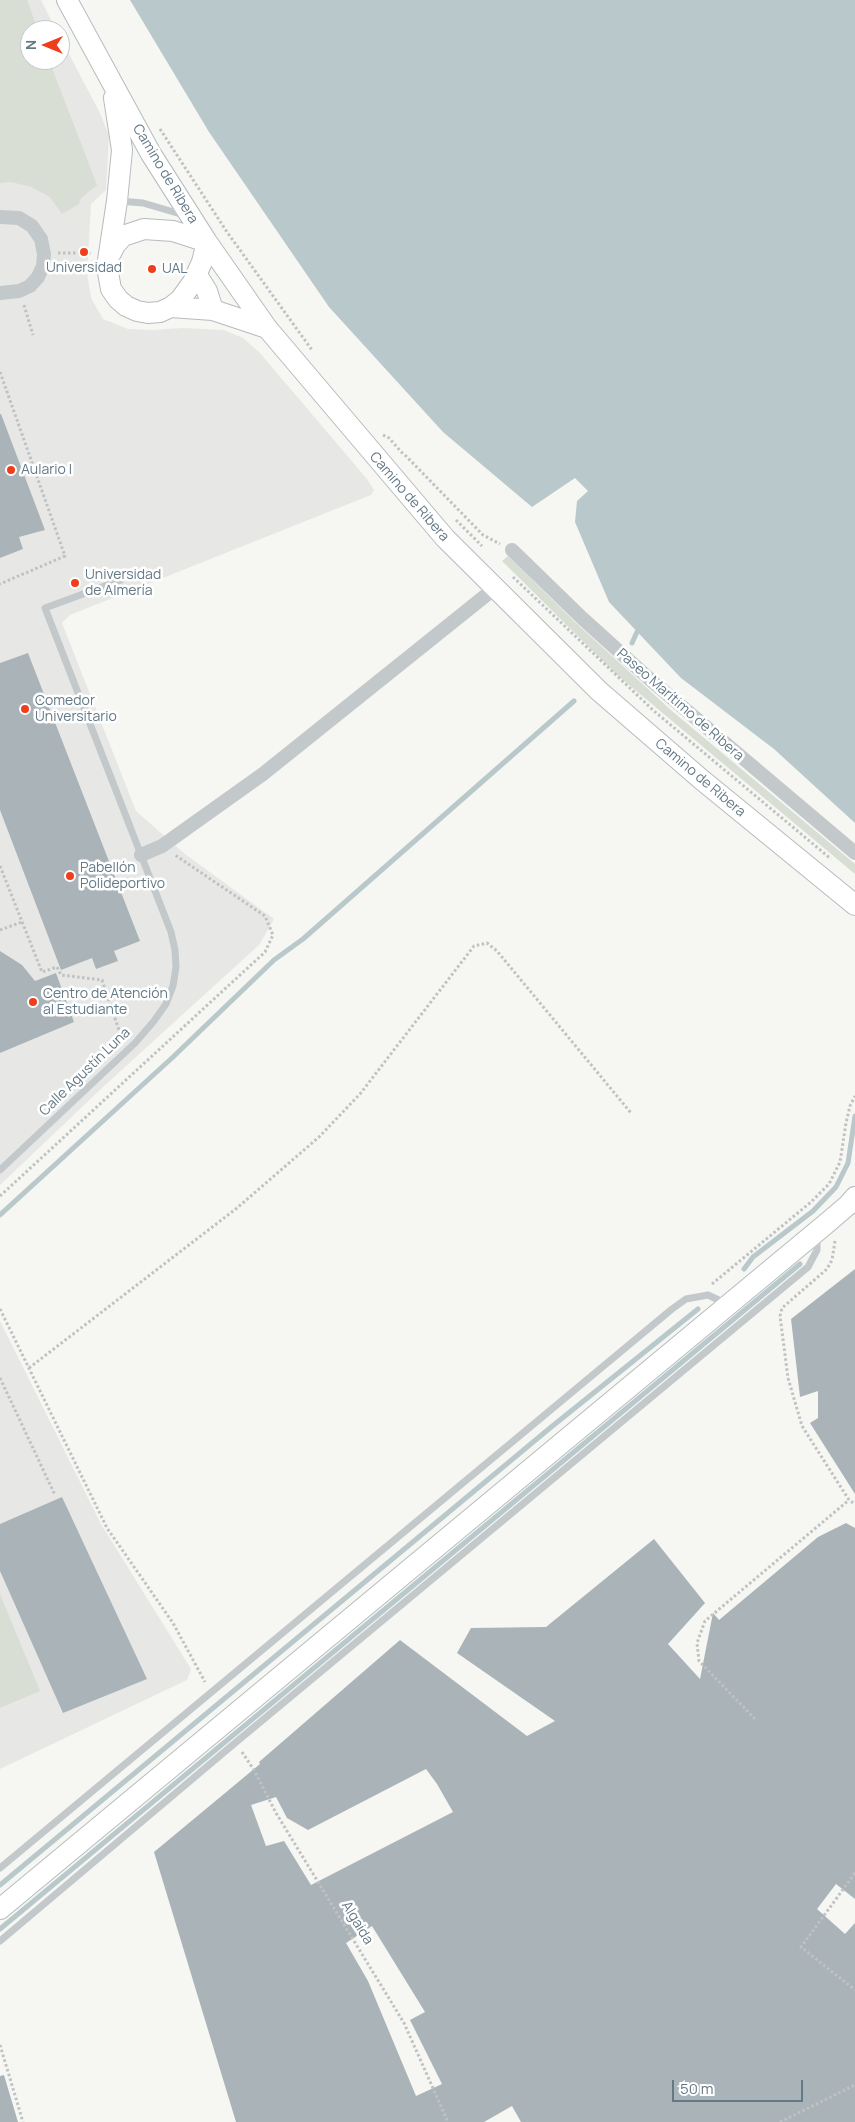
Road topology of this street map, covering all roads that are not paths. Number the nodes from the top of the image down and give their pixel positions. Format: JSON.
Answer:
{"nodes":[{"id":1,"x":67,"y":0,"type":"edge"},
{"id":2,"x":111,"y":84,"type":"junction"},
{"id":3,"x":117,"y":201,"type":"junction"},
{"id":4,"x":0,"y":217,"type":"edge"},
{"id":5,"x":191,"y":218,"type":"junction"},
{"id":6,"x":207,"y":242,"type":"junction"},
{"id":7,"x":110,"y":255,"type":"junction"},
{"id":8,"x":196,"y":275,"type":"junction"},
{"id":9,"x":0,"y":293,"type":"edge"},
{"id":10,"x":170,"y":307,"type":"junction"},
{"id":11,"x":213,"y":310,"type":"junction"},
{"id":12,"x":267,"y":328,"type":"junction"},
{"id":13,"x":512,"y":550,"type":"road end"},
{"id":14,"x":121,"y":580,"type":"dead end"},
{"id":15,"x":495,"y":588,"type":"junction"},
{"id":16,"x":855,"y":853,"type":"edge"},
{"id":17,"x":141,"y":855,"type":"junction"},
{"id":18,"x":855,"y":905,"type":"edge"},
{"id":19,"x":0,"y":1170,"type":"edge"},
{"id":20,"x":853,"y":1201,"type":"edge"},
{"id":21,"x":822,"y":1227,"type":"junction"},
{"id":22,"x":728,"y":1304,"type":"junction"},
{"id":23,"x":0,"y":1868,"type":"edge"},
{"id":24,"x":0,"y":1909,"type":"edge"},
{"id":25,"x":0,"y":1941,"type":"edge"}],
"edges":[{"from":1,"to":2,"type":"main road","name":"Camino de Ribera"},
{"from":2,"to":3,"type":"main road"},
{"from":2,"to":5,"type":"main road","name":"Camino de Ribera"},
{"from":3,"to":5,"type":"lane"},
{"from":3,"to":7,"type":"main road"},
{"from":4,"to":9,"type":"street"},
{"from":5,"to":6,"type":"main road","name":"Camino de Ribera"},
{"from":6,"to":7,"type":"main road"},
{"from":6,"to":8,"type":"main road"},
{"from":6,"to":12,"type":"main road","name":"Camino de Ribera"},
{"from":7,"to":10,"type":"main road"},
{"from":8,"to":10,"type":"main road"},
{"from":8,"to":11,"type":"main road"},
{"from":10,"to":11,"type":"main road"},
{"from":11,"to":12,"type":"main road"},
{"from":12,"to":15,"type":"main road","name":"Camino de Ribera"},
{"from":13,"to":16,"type":"street","name":"Paseo Marítimo de Ribera"},
{"from":14,"to":17,"type":"lane","name":"Calle Agustín Luna"},
{"from":15,"to":17,"type":"street"},
{"from":15,"to":18,"type":"main road","name":"Camino de Ribera"},
{"from":17,"to":19,"type":"lane","name":"Calle Agustín Luna"},
{"from":20,"to":21,"type":"main road"},
{"from":21,"to":22,"type":"main road"},
{"from":21,"to":25,"type":"lane"},
{"from":22,"to":23,"type":"lane"},
{"from":22,"to":24,"type":"main road"}]}
